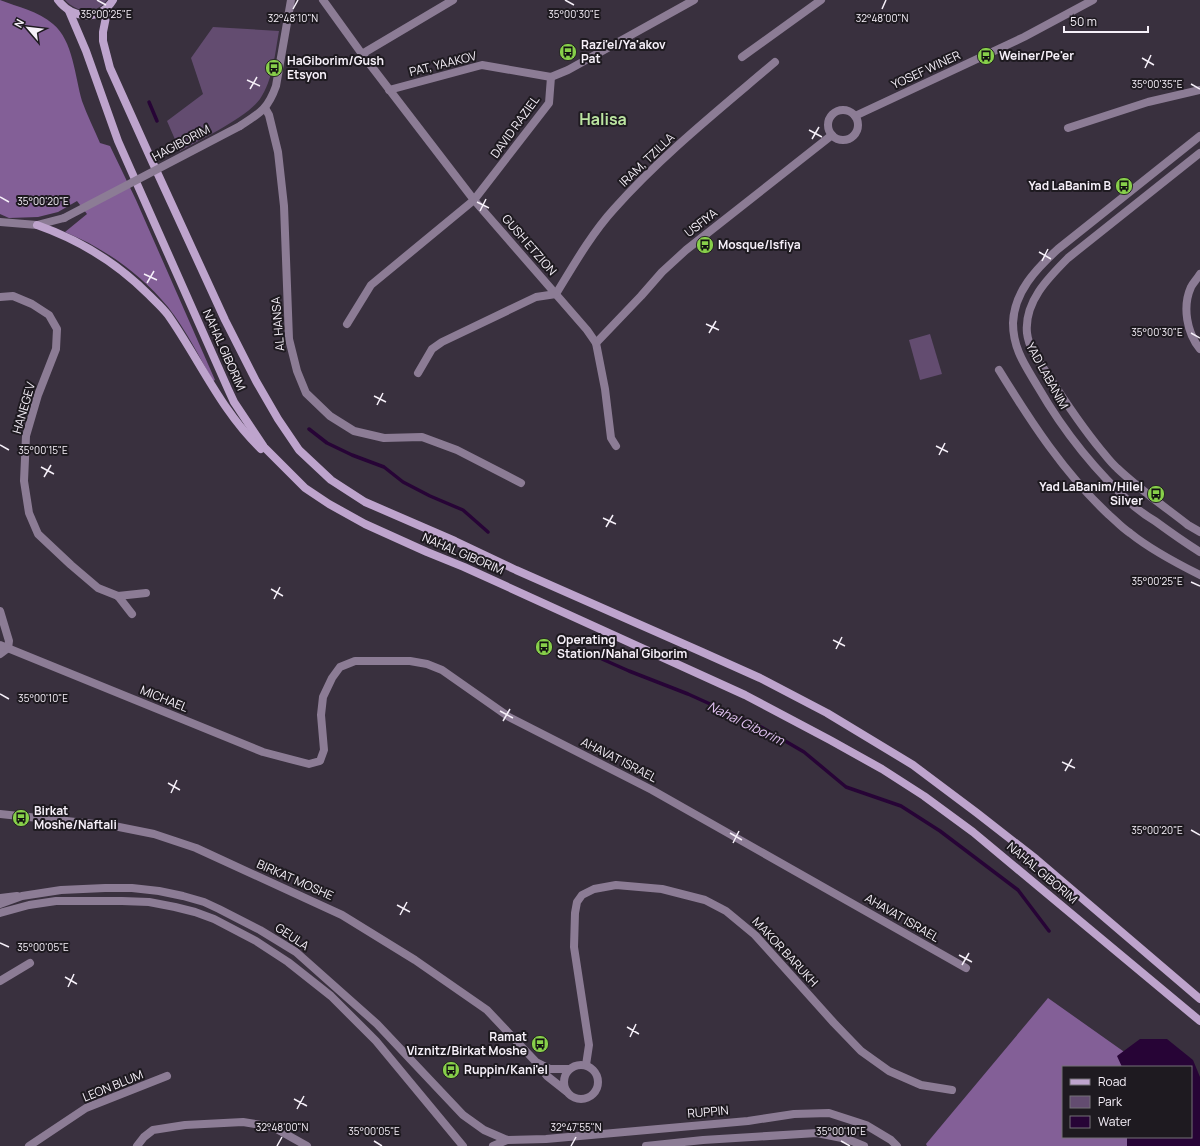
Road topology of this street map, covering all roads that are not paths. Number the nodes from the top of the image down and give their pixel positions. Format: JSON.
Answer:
{"nodes":[{"id":1,"x":58,"y":0,"type":"edge"},
{"id":2,"x":113,"y":0,"type":"edge"},
{"id":3,"x":291,"y":0,"type":"edge"},
{"id":4,"x":323,"y":0,"type":"edge"},
{"id":5,"x":453,"y":0,"type":"edge"},
{"id":6,"x":694,"y":0,"type":"edge"},
{"id":7,"x":821,"y":0,"type":"edge"},
{"id":8,"x":1092,"y":0,"type":"edge"},
{"id":9,"x":108,"y":7,"type":"junction"},
{"id":10,"x":69,"y":11,"type":"junction"},
{"id":11,"x":362,"y":54,"type":"junction"},
{"id":12,"x":742,"y":57,"type":"dead end"},
{"id":13,"x":775,"y":62,"type":"dead end"},
{"id":14,"x":551,"y":78,"type":"junction"},
{"id":15,"x":389,"y":90,"type":"junction"},
{"id":16,"x":1200,"y":90,"type":"edge"},
{"id":17,"x":266,"y":108,"type":"junction"},
{"id":18,"x":855,"y":116,"type":"junction"},
{"id":19,"x":1068,"y":128,"type":"dead end"},
{"id":20,"x":832,"y":135,"type":"junction"},
{"id":21,"x":1200,"y":136,"type":"edge"},
{"id":22,"x":1200,"y":153,"type":"edge"},
{"id":23,"x":474,"y":200,"type":"junction"},
{"id":24,"x":0,"y":222,"type":"edge"},
{"id":25,"x":37,"y":225,"type":"junction"},
{"id":26,"x":1200,"y":274,"type":"edge"},
{"id":27,"x":556,"y":294,"type":"junction"},
{"id":28,"x":0,"y":296,"type":"edge"},
{"id":29,"x":347,"y":324,"type":"dead end"},
{"id":30,"x":596,"y":343,"type":"junction"},
{"id":31,"x":1200,"y":349,"type":"edge"},
{"id":32,"x":999,"y":370,"type":"dead end"},
{"id":33,"x":418,"y":373,"type":"dead end"},
{"id":34,"x":616,"y":446,"type":"dead end"},
{"id":35,"x":294,"y":479,"type":"junction"},
{"id":36,"x":521,"y":483,"type":"dead end"},
{"id":37,"x":1200,"y":532,"type":"edge"},
{"id":38,"x":1200,"y":552,"type":"edge"},
{"id":39,"x":1200,"y":576,"type":"edge"},
{"id":40,"x":146,"y":593,"type":"dead end"},
{"id":41,"x":118,"y":596,"type":"junction"},
{"id":42,"x":0,"y":611,"type":"edge"},
{"id":43,"x":132,"y":614,"type":"dead end"},
{"id":44,"x":4,"y":647,"type":"edge"},
{"id":45,"x":0,"y":654,"type":"edge"},
{"id":46,"x":320,"y":761,"type":"joint"},
{"id":47,"x":0,"y":814,"type":"edge"},
{"id":48,"x":22,"y":896,"type":"junction"},
{"id":49,"x":0,"y":898,"type":"edge"},
{"id":50,"x":0,"y":904,"type":"edge"},
{"id":51,"x":0,"y":913,"type":"edge"},
{"id":52,"x":30,"y":963,"type":"dead end"},
{"id":53,"x":966,"y":968,"type":"dead end"},
{"id":54,"x":0,"y":981,"type":"edge"},
{"id":55,"x":1200,"y":999,"type":"edge"},
{"id":56,"x":1200,"y":1021,"type":"edge"},
{"id":57,"x":536,"y":1062,"type":"junction"},
{"id":58,"x":586,"y":1065,"type":"junction"},
{"id":59,"x":569,"y":1069,"type":"junction"},
{"id":60,"x":167,"y":1076,"type":"dead end"},
{"id":61,"x":566,"y":1090,"type":"junction"},
{"id":62,"x":952,"y":1090,"type":"dead end"},
{"id":63,"x":511,"y":1142,"type":"edge"},
{"id":64,"x":29,"y":1146,"type":"edge"},
{"id":65,"x":137,"y":1146,"type":"edge"},
{"id":66,"x":307,"y":1146,"type":"edge"},
{"id":67,"x":463,"y":1146,"type":"edge"},
{"id":68,"x":493,"y":1146,"type":"edge"},
{"id":69,"x":646,"y":1146,"type":"edge"},
{"id":70,"x":864,"y":1146,"type":"edge"},
{"id":71,"x":897,"y":1146,"type":"edge"}],
"edges":[{"from":1,"to":10,"type":"main road"},
{"from":2,"to":9,"type":"main road"},
{"from":3,"to":17,"type":"street","name":"HAGIBORIM"},
{"from":4,"to":11,"type":"street","name":"GUSH ETZION"},
{"from":5,"to":11,"type":"street"},
{"from":6,"to":14,"type":"street"},
{"from":7,"to":12,"type":"street"},
{"from":8,"to":18,"type":"street","name":"YOSEF WINER"},
{"from":9,"to":10,"type":"main road"},
{"from":9,"to":55,"type":"main road","name":"NAHAL GIBORIM"},
{"from":10,"to":35,"type":"main road","name":"NAHAL GIBORIM"},
{"from":11,"to":15,"type":"street","name":"GUSH ETZION"},
{"from":13,"to":27,"type":"street","name":"IRAM, TZILLA"},
{"from":14,"to":15,"type":"street","name":"PAT, YAAKOV"},
{"from":14,"to":23,"type":"street","name":"DAVID RAZIEL"},
{"from":15,"to":23,"type":"street","name":"GUSH ETZION"},
{"from":16,"to":19,"type":"street"},
{"from":17,"to":25,"type":"street","name":"HAGIBORIM","bridge":true},
{"from":17,"to":36,"type":"street","name":"AL HANSA"},
{"from":18,"to":20,"type":"street"},
{"from":18,"to":20,"type":"street"},
{"from":20,"to":30,"type":"street","name":"USFIYA"},
{"from":21,"to":38,"type":"street","name":"YAD LABANIM"},
{"from":22,"to":37,"type":"street","name":"YAD LABANIM"},
{"from":23,"to":27,"type":"street","name":"GUSH ETZION"},
{"from":23,"to":29,"type":"street","name":"DAVID RAZIEL"},
{"from":24,"to":25,"type":"street","name":"HAGIBORIM"},
{"from":25,"to":35,"type":"main road"},
{"from":26,"to":31,"type":"street"},
{"from":27,"to":30,"type":"street","name":"GUSH ETZION"},
{"from":27,"to":33,"type":"street"},
{"from":28,"to":41,"type":"street","name":"HANEGEV"},
{"from":30,"to":34,"type":"street","name":"GUSH ETZION"},
{"from":32,"to":39,"type":"street"},
{"from":35,"to":56,"type":"main road","name":"NAHAL GIBORIM"},
{"from":40,"to":41,"type":"street"},
{"from":41,"to":43,"type":"street"},
{"from":42,"to":44,"type":"street"},
{"from":44,"to":45,"type":"street"},
{"from":44,"to":46,"type":"street","name":"MICHAEL"},
{"from":46,"to":53,"type":"street","name":"AHAVAT ISRAEL"},
{"from":47,"to":57,"type":"street","name":"BIRKAT MOSHE"},
{"from":48,"to":49,"type":"street"},
{"from":48,"to":50,"type":"street","name":"GEULA"},
{"from":48,"to":63,"type":"street","name":"GEULA"},
{"from":51,"to":67,"type":"street","name":"GEULA"},
{"from":52,"to":54,"type":"street"},
{"from":57,"to":59,"type":"street","name":"BIRKAT MOSHE"},
{"from":57,"to":61,"type":"street","name":"BIRKAT MOSHE"},
{"from":58,"to":59,"type":"street"},
{"from":58,"to":61,"type":"street"},
{"from":58,"to":62,"type":"street","name":"MAKOR BARUKH"},
{"from":59,"to":61,"type":"street"},
{"from":60,"to":64,"type":"street","name":"LEON BLUM"},
{"from":63,"to":68,"type":"street"},
{"from":63,"to":71,"type":"street","name":"RUPPIN"},
{"from":65,"to":66,"type":"street"},
{"from":69,"to":70,"type":"street"}]}
